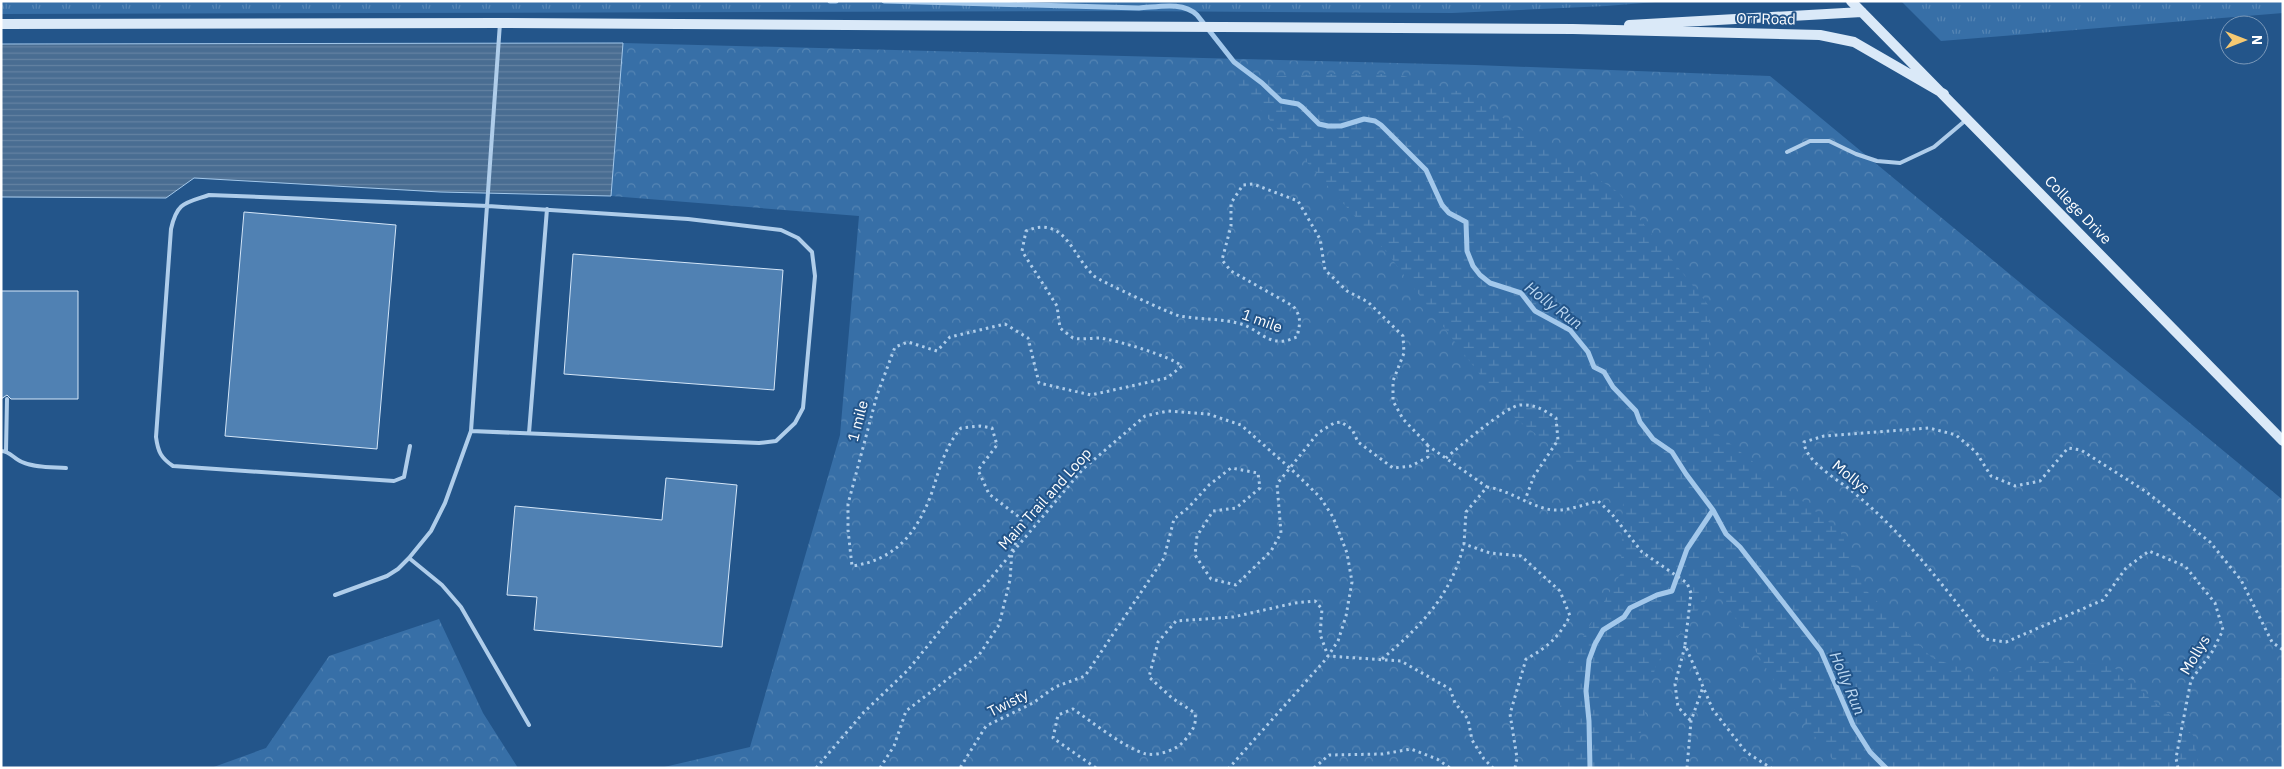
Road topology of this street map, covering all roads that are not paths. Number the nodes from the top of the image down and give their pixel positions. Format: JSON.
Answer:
{"nodes":[{"id":1,"x":1851,"y":1,"type":"edge"},
{"id":2,"x":1862,"y":12,"type":"junction"},
{"id":3,"x":500,"y":23,"type":"junction"},
{"id":4,"x":1,"y":24,"type":"edge"},
{"id":5,"x":1573,"y":29,"type":"junction"},
{"id":6,"x":1944,"y":94,"type":"junction"},
{"id":7,"x":1968,"y":119,"type":"junction"},
{"id":8,"x":1787,"y":152,"type":"dead end"},
{"id":9,"x":488,"y":206,"type":"junction"},
{"id":10,"x":547,"y":210,"type":"junction"},
{"id":11,"x":7,"y":399,"type":"dead end"},
{"id":12,"x":471,"y":431,"type":"junction"},
{"id":13,"x":529,"y":433,"type":"junction"},
{"id":14,"x":2283,"y":441,"type":"edge"},
{"id":15,"x":410,"y":446,"type":"dead end"},
{"id":16,"x":4,"y":451,"type":"edge"},
{"id":17,"x":66,"y":468,"type":"dead end"},
{"id":18,"x":408,"y":558,"type":"junction"},
{"id":19,"x":335,"y":594,"type":"dead end"},
{"id":20,"x":529,"y":725,"type":"dead end"}],
"edges":[{"from":1,"to":2,"type":"street","name":"College Drive"},
{"from":2,"to":5,"type":"street","name":"Orr Road"},
{"from":2,"to":6,"type":"street","name":"College Drive"},
{"from":3,"to":4,"type":"street","name":"Orr Road"},
{"from":3,"to":5,"type":"street","name":"Orr Road"},
{"from":3,"to":9,"type":"lane"},
{"from":5,"to":6,"type":"street","name":"Orr Road"},
{"from":6,"to":7,"type":"street","name":"College Drive"},
{"from":7,"to":8,"type":"lane"},
{"from":7,"to":14,"type":"street","name":"College Drive"},
{"from":9,"to":10,"type":"lane"},
{"from":9,"to":12,"type":"lane"},
{"from":9,"to":15,"type":"lane"},
{"from":10,"to":13,"type":"lane"},
{"from":10,"to":13,"type":"lane"},
{"from":11,"to":16,"type":"lane"},
{"from":12,"to":13,"type":"lane"},
{"from":12,"to":18,"type":"lane"},
{"from":16,"to":17,"type":"lane"},
{"from":18,"to":19,"type":"lane"},
{"from":18,"to":20,"type":"lane"}]}
